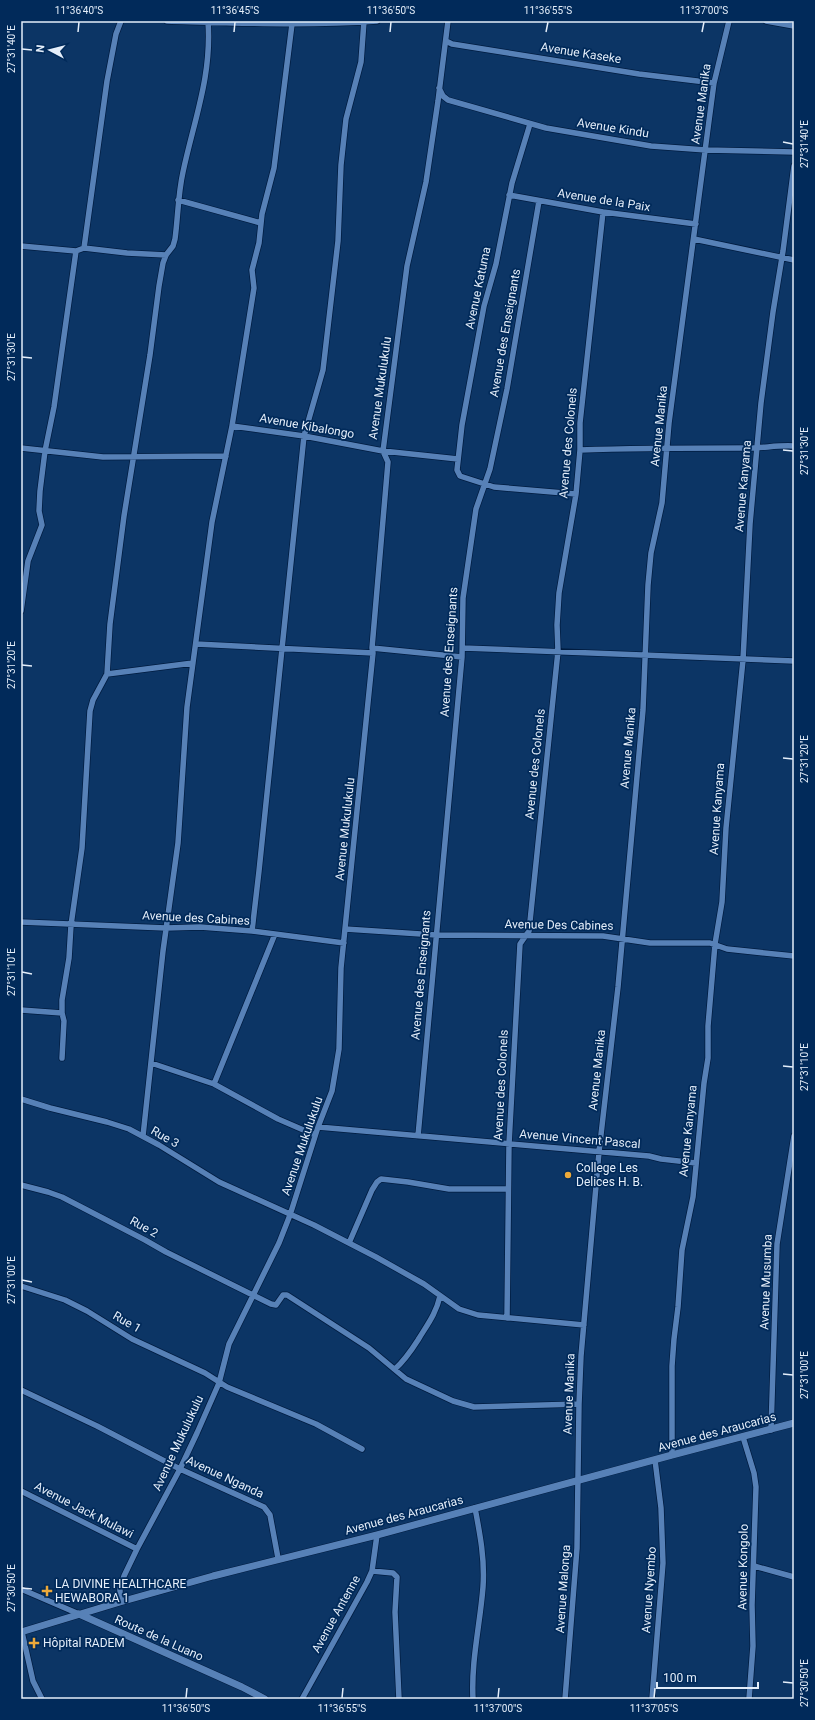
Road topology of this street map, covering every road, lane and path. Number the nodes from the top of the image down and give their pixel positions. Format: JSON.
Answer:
{"nodes":[{"id":1,"x":121,"y":21,"type":"edge"},
{"id":2,"x":168,"y":21,"type":"edge"},
{"id":3,"x":377,"y":21,"type":"edge"},
{"id":4,"x":448,"y":21,"type":"edge"},
{"id":5,"x":729,"y":21,"type":"edge"},
{"id":6,"x":766,"y":21,"type":"edge"},
{"id":7,"x":208,"y":22,"type":"edge"},
{"id":8,"x":278,"y":22,"type":"edge"},
{"id":9,"x":364,"y":22,"type":"edge"},
{"id":10,"x":292,"y":24,"type":"junction"},
{"id":11,"x":794,"y":26,"type":"edge"},
{"id":12,"x":446,"y":41,"type":"junction"},
{"id":13,"x":714,"y":83,"type":"junction"},
{"id":14,"x":439,"y":88,"type":"junction"},
{"id":15,"x":530,"y":124,"type":"junction"},
{"id":16,"x":706,"y":150,"type":"junction"},
{"id":17,"x":794,"y":152,"type":"edge"},
{"id":18,"x":794,"y":166,"type":"edge"},
{"id":19,"x":509,"y":195,"type":"junction"},
{"id":20,"x":178,"y":200,"type":"junction"},
{"id":21,"x":539,"y":201,"type":"junction"},
{"id":22,"x":792,"y":206,"type":"edge"},
{"id":23,"x":603,"y":212,"type":"junction"},
{"id":24,"x":261,"y":223,"type":"junction"},
{"id":25,"x":696,"y":224,"type":"junction"},
{"id":26,"x":694,"y":239,"type":"junction"},
{"id":27,"x":21,"y":246,"type":"edge"},
{"id":28,"x":84,"y":248,"type":"junction"},
{"id":29,"x":76,"y":251,"type":"junction"},
{"id":30,"x":166,"y":255,"type":"junction"},
{"id":31,"x":782,"y":257,"type":"junction"},
{"id":32,"x":794,"y":260,"type":"edge"},
{"id":33,"x":232,"y":426,"type":"junction"},
{"id":34,"x":304,"y":436,"type":"junction"},
{"id":35,"x":794,"y":446,"type":"edge"},
{"id":36,"x":21,"y":448,"type":"edge"},
{"id":37,"x":757,"y":448,"type":"junction"},
{"id":38,"x":667,"y":449,"type":"junction"},
{"id":39,"x":580,"y":450,"type":"junction"},
{"id":40,"x":45,"y":451,"type":"junction"},
{"id":41,"x":383,"y":451,"type":"junction"},
{"id":42,"x":226,"y":456,"type":"junction"},
{"id":43,"x":134,"y":457,"type":"junction"},
{"id":44,"x":458,"y":459,"type":"junction"},
{"id":45,"x":484,"y":484,"type":"junction"},
{"id":46,"x":576,"y":494,"type":"junction"},
{"id":47,"x":21,"y":611,"type":"edge"},
{"id":48,"x":196,"y":644,"type":"junction"},
{"id":49,"x":282,"y":648,"type":"junction"},
{"id":50,"x":463,"y":648,"type":"junction"},
{"id":51,"x":372,"y":650,"type":"junction"},
{"id":52,"x":558,"y":651,"type":"junction"},
{"id":53,"x":645,"y":655,"type":"junction"},
{"id":54,"x":462,"y":657,"type":"junction"},
{"id":55,"x":743,"y":660,"type":"junction"},
{"id":56,"x":794,"y":661,"type":"edge"},
{"id":57,"x":193,"y":663,"type":"junction"},
{"id":58,"x":107,"y":674,"type":"junction"},
{"id":59,"x":21,"y":922,"type":"edge"},
{"id":60,"x":71,"y":925,"type":"junction"},
{"id":61,"x":166,"y":928,"type":"junction"},
{"id":62,"x":345,"y":929,"type":"junction"},
{"id":63,"x":252,"y":931,"type":"junction"},
{"id":64,"x":275,"y":934,"type":"junction"},
{"id":65,"x":436,"y":934,"type":"junction"},
{"id":66,"x":527,"y":935,"type":"junction"},
{"id":67,"x":622,"y":938,"type":"junction"},
{"id":68,"x":344,"y":942,"type":"junction"},
{"id":69,"x":715,"y":944,"type":"junction"},
{"id":70,"x":794,"y":956,"type":"edge"},
{"id":71,"x":21,"y":1010,"type":"edge"},
{"id":72,"x":62,"y":1014,"type":"junction"},
{"id":73,"x":62,"y":1058,"type":"dead end"},
{"id":74,"x":151,"y":1063,"type":"junction"},
{"id":75,"x":214,"y":1084,"type":"junction"},
{"id":76,"x":21,"y":1099,"type":"edge"},
{"id":77,"x":318,"y":1127,"type":"junction"},
{"id":78,"x":315,"y":1135,"type":"junction"},
{"id":79,"x":143,"y":1136,"type":"junction"},
{"id":80,"x":418,"y":1136,"type":"junction"},
{"id":81,"x":794,"y":1136,"type":"edge"},
{"id":82,"x":509,"y":1144,"type":"junction"},
{"id":83,"x":599,"y":1152,"type":"junction"},
{"id":84,"x":696,"y":1163,"type":"junction"},
{"id":85,"x":21,"y":1185,"type":"edge"},
{"id":86,"x":508,"y":1189,"type":"junction"},
{"id":87,"x":290,"y":1215,"type":"junction"},
{"id":88,"x":349,"y":1243,"type":"junction"},
{"id":89,"x":21,"y":1286,"type":"edge"},
{"id":90,"x":254,"y":1296,"type":"junction"},
{"id":91,"x":440,"y":1296,"type":"junction"},
{"id":92,"x":507,"y":1318,"type":"junction"},
{"id":93,"x":584,"y":1325,"type":"junction"},
{"id":94,"x":395,"y":1370,"type":"junction"},
{"id":95,"x":219,"y":1383,"type":"junction"},
{"id":96,"x":21,"y":1390,"type":"edge"},
{"id":97,"x":579,"y":1404,"type":"junction"},
{"id":98,"x":794,"y":1423,"type":"edge"},
{"id":99,"x":770,"y":1430,"type":"junction"},
{"id":100,"x":743,"y":1437,"type":"junction"},
{"id":101,"x":362,"y":1450,"type":"dead end"},
{"id":102,"x":672,"y":1455,"type":"junction"},
{"id":103,"x":655,"y":1460,"type":"junction"},
{"id":104,"x":180,"y":1468,"type":"junction"},
{"id":105,"x":579,"y":1480,"type":"junction"},
{"id":106,"x":21,"y":1491,"type":"edge"},
{"id":107,"x":475,"y":1508,"type":"junction"},
{"id":108,"x":377,"y":1535,"type":"junction"},
{"id":109,"x":137,"y":1549,"type":"junction"},
{"id":110,"x":278,"y":1558,"type":"junction"},
{"id":111,"x":754,"y":1566,"type":"junction"},
{"id":112,"x":372,"y":1571,"type":"junction"},
{"id":113,"x":794,"y":1576,"type":"edge"},
{"id":114,"x":21,"y":1589,"type":"edge"},
{"id":115,"x":120,"y":1602,"type":"junction"},
{"id":116,"x":79,"y":1614,"type":"junction"},
{"id":117,"x":22,"y":1632,"type":"edge"},
{"id":118,"x":42,"y":1699,"type":"edge"},
{"id":119,"x":265,"y":1699,"type":"edge"},
{"id":120,"x":302,"y":1699,"type":"edge"},
{"id":121,"x":399,"y":1699,"type":"edge"},
{"id":122,"x":473,"y":1699,"type":"edge"},
{"id":123,"x":565,"y":1699,"type":"edge"},
{"id":124,"x":652,"y":1699,"type":"edge"},
{"id":125,"x":749,"y":1699,"type":"edge"}],
"edges":[{"from":1,"to":28,"type":"street"},
{"from":2,"to":7,"type":"street"},
{"from":3,"to":9,"type":"street"},
{"from":4,"to":12,"type":"street","name":"Avenue Mukulukulu"},
{"from":5,"to":13,"type":"street","name":"Avenue Manika"},
{"from":6,"to":11,"type":"street"},
{"from":7,"to":8,"type":"street"},
{"from":7,"to":20,"type":"street"},
{"from":8,"to":10,"type":"street"},
{"from":9,"to":10,"type":"street"},
{"from":9,"to":34,"type":"street"},
{"from":10,"to":24,"type":"street"},
{"from":12,"to":13,"type":"street","name":"Avenue Kaseke"},
{"from":12,"to":14,"type":"street","name":"Avenue Mukulukulu"},
{"from":13,"to":16,"type":"street","name":"Avenue Manika"},
{"from":14,"to":15,"type":"street","name":"Avenue Kindu"},
{"from":14,"to":41,"type":"street","name":"Avenue Mukulukulu"},
{"from":15,"to":16,"type":"street","name":"Avenue Kindu"},
{"from":15,"to":19,"type":"street","name":"Avenue Katuma"},
{"from":16,"to":17,"type":"street","name":"Avenue Kindu"},
{"from":16,"to":25,"type":"street","name":"Avenue Manika"},
{"from":18,"to":22,"type":"street","name":"Avenue Kanyama"},
{"from":19,"to":21,"type":"street","name":"Avenue de la Paix"},
{"from":19,"to":44,"type":"street","name":"Avenue Katuma"},
{"from":20,"to":24,"type":"street"},
{"from":20,"to":30,"type":"street"},
{"from":21,"to":23,"type":"street","name":"Avenue de la Paix"},
{"from":21,"to":45,"type":"street","name":"Avenue des Enseignants"},
{"from":22,"to":31,"type":"street","name":"Avenue Kanyama"},
{"from":23,"to":25,"type":"street","name":"Avenue de la Paix"},
{"from":23,"to":39,"type":"street","name":"Avenue des Colonels"},
{"from":24,"to":33,"type":"street"},
{"from":25,"to":26,"type":"street","name":"Avenue Manika"},
{"from":26,"to":31,"type":"street"},
{"from":26,"to":38,"type":"street","name":"Avenue Manika"},
{"from":27,"to":29,"type":"street"},
{"from":28,"to":29,"type":"street"},
{"from":28,"to":30,"type":"street"},
{"from":29,"to":40,"type":"street"},
{"from":30,"to":43,"type":"street"},
{"from":31,"to":32,"type":"street"},
{"from":31,"to":37,"type":"street","name":"Avenue Kanyama"},
{"from":33,"to":34,"type":"street","name":"Avenue Kibalongo"},
{"from":33,"to":42,"type":"street"},
{"from":34,"to":41,"type":"street","name":"Avenue Kibalongo"},
{"from":34,"to":49,"type":"street"},
{"from":35,"to":37,"type":"street"},
{"from":36,"to":40,"type":"street"},
{"from":37,"to":38,"type":"street"},
{"from":37,"to":55,"type":"street","name":"Avenue Kanyama"},
{"from":38,"to":39,"type":"street"},
{"from":38,"to":53,"type":"street","name":"Avenue Manika"},
{"from":39,"to":46,"type":"street","name":"Avenue des Colonels"},
{"from":40,"to":43,"type":"street"},
{"from":40,"to":47,"type":"street"},
{"from":41,"to":44,"type":"street","name":"Avenue Kibalongo"},
{"from":41,"to":51,"type":"street","name":"Avenue Mukulukulu"},
{"from":42,"to":43,"type":"street"},
{"from":42,"to":48,"type":"street"},
{"from":43,"to":58,"type":"street"},
{"from":44,"to":45,"type":"street"},
{"from":45,"to":46,"type":"street"},
{"from":45,"to":50,"type":"street","name":"Avenue des Enseignants"},
{"from":46,"to":52,"type":"street","name":"Avenue des Colonels"},
{"from":48,"to":49,"type":"street"},
{"from":48,"to":57,"type":"street"},
{"from":49,"to":51,"type":"street"},
{"from":49,"to":63,"type":"street"},
{"from":50,"to":52,"type":"street"},
{"from":50,"to":54,"type":"street","name":"Avenue des Enseignants"},
{"from":51,"to":54,"type":"street"},
{"from":51,"to":62,"type":"street","name":"Avenue Mukulukulu"},
{"from":52,"to":53,"type":"street"},
{"from":52,"to":66,"type":"street","name":"Avenue des Colonels"},
{"from":53,"to":55,"type":"street"},
{"from":53,"to":67,"type":"street","name":"Avenue Manika"},
{"from":54,"to":65,"type":"street","name":"Avenue des Enseignants"},
{"from":55,"to":56,"type":"street"},
{"from":55,"to":69,"type":"street","name":"Avenue Kanyama"},
{"from":57,"to":58,"type":"street"},
{"from":57,"to":61,"type":"street"},
{"from":58,"to":60,"type":"street"},
{"from":59,"to":60,"type":"street","name":"Avenue des Cabines"},
{"from":60,"to":61,"type":"street","name":"Avenue des Cabines"},
{"from":60,"to":72,"type":"street"},
{"from":61,"to":63,"type":"street","name":"Avenue des Cabines"},
{"from":61,"to":74,"type":"street"},
{"from":62,"to":65,"type":"street","name":"Avenue Des Cabines"},
{"from":62,"to":68,"type":"street","name":"Avenue Mukulukulu"},
{"from":63,"to":64,"type":"street","name":"Avenue des Cabines"},
{"from":64,"to":68,"type":"street","name":"Avenue des Cabines"},
{"from":64,"to":75,"type":"street"},
{"from":65,"to":66,"type":"street","name":"Avenue Des Cabines"},
{"from":65,"to":80,"type":"street","name":"Avenue des Enseignants"},
{"from":66,"to":67,"type":"street","name":"Avenue Des Cabines"},
{"from":66,"to":82,"type":"street","name":"Avenue des Colonels"},
{"from":67,"to":69,"type":"street","name":"Avenue Des Cabines"},
{"from":67,"to":83,"type":"street","name":"Avenue Manika"},
{"from":68,"to":77,"type":"street","name":"Avenue Mukulukulu"},
{"from":69,"to":70,"type":"street","name":"Avenue Des Cabines"},
{"from":69,"to":84,"type":"street","name":"Avenue Kanyama"},
{"from":71,"to":72,"type":"street"},
{"from":72,"to":73,"type":"street"},
{"from":74,"to":75,"type":"street"},
{"from":74,"to":79,"type":"street"},
{"from":75,"to":78,"type":"street"},
{"from":76,"to":79,"type":"street","name":"Rue 3"},
{"from":77,"to":78,"type":"street","name":"Avenue Mukulukulu"},
{"from":77,"to":80,"type":"street","name":"Avenue Vincent Pascal"},
{"from":78,"to":87,"type":"street","name":"Avenue Mukulukulu"},
{"from":79,"to":87,"type":"street","name":"Rue 3"},
{"from":80,"to":82,"type":"street","name":"Avenue Vincent Pascal"},
{"from":81,"to":99,"type":"street","name":"Avenue Musumba"},
{"from":82,"to":83,"type":"street","name":"Avenue Vincent Pascal"},
{"from":82,"to":86,"type":"street","name":"Avenue des Colonels"},
{"from":83,"to":84,"type":"street","name":"Avenue Vincent Pascal"},
{"from":83,"to":93,"type":"street","name":"Avenue Manika"},
{"from":84,"to":102,"type":"street","name":"Avenue Kanyama"},
{"from":85,"to":90,"type":"street","name":"Rue 2"},
{"from":86,"to":88,"type":"street"},
{"from":86,"to":92,"type":"street","name":"Avenue des Colonels"},
{"from":87,"to":88,"type":"street","name":"Rue 3"},
{"from":87,"to":90,"type":"street","name":"Avenue Mukulukulu"},
{"from":88,"to":91,"type":"street","name":"Rue 3"},
{"from":89,"to":95,"type":"street","name":"Rue 1"},
{"from":90,"to":94,"type":"street","name":"Rue 2"},
{"from":90,"to":95,"type":"street","name":"Avenue Mukulukulu"},
{"from":91,"to":92,"type":"street","name":"Rue 3"},
{"from":91,"to":94,"type":"street"},
{"from":92,"to":93,"type":"street","name":"Rue 3"},
{"from":93,"to":97,"type":"street","name":"Avenue Manika"},
{"from":94,"to":97,"type":"street"},
{"from":95,"to":101,"type":"street","name":"Rue 1"},
{"from":95,"to":104,"type":"street","name":"Avenue Mukulukulu"},
{"from":96,"to":104,"type":"street","name":"Avenue Nganda"},
{"from":97,"to":105,"type":"street","name":"Avenue Manika"},
{"from":98,"to":99,"type":"street","name":"Avenue des Araucarias"},
{"from":99,"to":100,"type":"street","name":"Avenue des Araucarias"},
{"from":100,"to":102,"type":"street","name":"Avenue des Araucarias"},
{"from":100,"to":111,"type":"street","name":"Avenue Kongolo"},
{"from":102,"to":103,"type":"street","name":"Avenue des Araucarias"},
{"from":103,"to":105,"type":"street","name":"Avenue des Araucarias"},
{"from":103,"to":124,"type":"street","name":"Avenue Nyembo"},
{"from":104,"to":109,"type":"street","name":"Avenue Mukulukulu"},
{"from":104,"to":110,"type":"street","name":"Avenue Nganda"},
{"from":105,"to":107,"type":"street","name":"Avenue des Araucarias"},
{"from":105,"to":123,"type":"street","name":"Avenue Malonga"},
{"from":106,"to":109,"type":"street","name":"Avenue Jack Mulawi"},
{"from":107,"to":108,"type":"street","name":"Avenue des Araucarias"},
{"from":107,"to":122,"type":"street"},
{"from":108,"to":110,"type":"street","name":"Avenue des Araucarias"},
{"from":108,"to":112,"type":"street","name":"Avenue Antenne"},
{"from":109,"to":115,"type":"street","name":"Avenue Mukulukulu"},
{"from":110,"to":115,"type":"street","name":"Avenue des Araucarias"},
{"from":111,"to":113,"type":"street"},
{"from":111,"to":125,"type":"street","name":"Avenue Kongolo"},
{"from":112,"to":120,"type":"street","name":"Avenue Antenne"},
{"from":112,"to":121,"type":"street"},
{"from":114,"to":116,"type":"street","name":"Route de la Luano"},
{"from":115,"to":116,"type":"street","name":"Avenue des Araucarias"},
{"from":116,"to":117,"type":"street","name":"Avenue des Araucarias"},
{"from":116,"to":119,"type":"street","name":"Route de la Luano"},
{"from":117,"to":118,"type":"street"}]}
